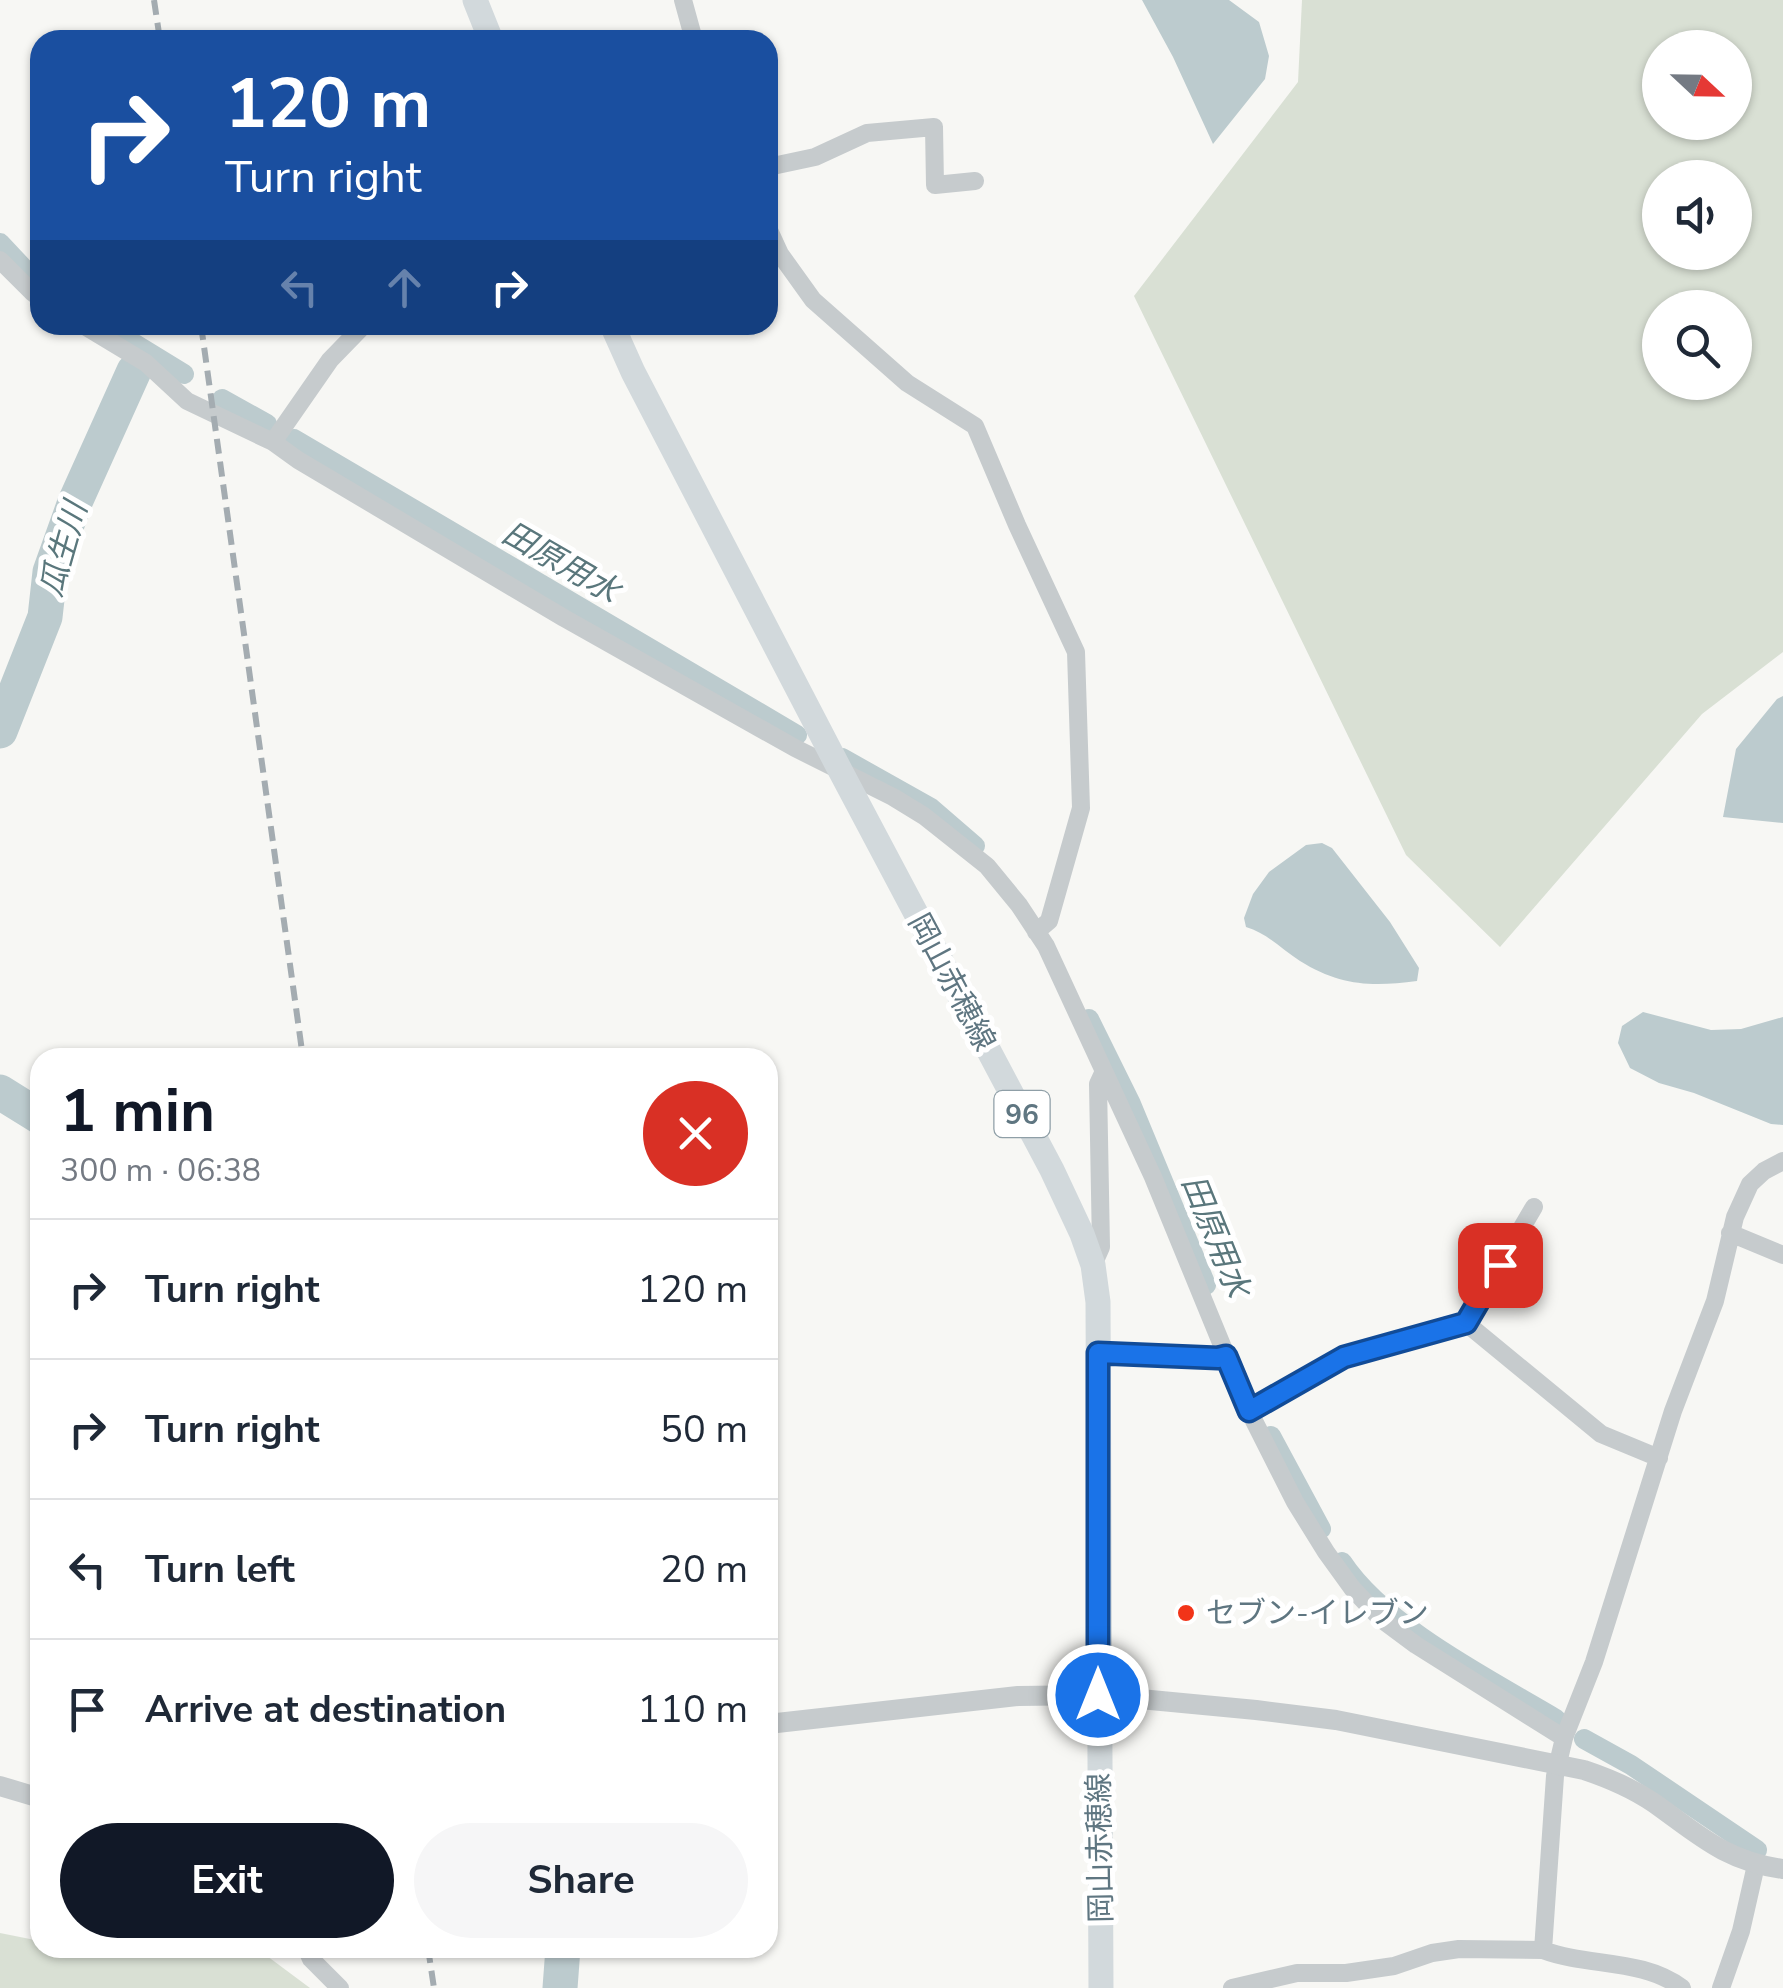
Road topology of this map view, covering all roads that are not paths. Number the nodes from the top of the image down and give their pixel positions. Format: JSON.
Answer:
{"nodes":[{"id":1,"x":475,"y":0,"type":"edge"},
{"id":2,"x":683,"y":0,"type":"edge"},
{"id":3,"x":487,"y":30,"type":"edge"},
{"id":4,"x":691,"y":30,"type":"edge"},
{"id":5,"x":778,"y":165,"type":"edge"},
{"id":6,"x":975,"y":180,"type":"dead end"},
{"id":7,"x":778,"y":250,"type":"edge"},
{"id":8,"x":0,"y":260,"type":"edge"},
{"id":9,"x":30,"y":290,"type":"edge"},
{"id":10,"x":100,"y":335,"type":"edge"},
{"id":11,"x":354,"y":335,"type":"edge"},
{"id":12,"x":616,"y":335,"type":"edge"},
{"id":13,"x":273,"y":442,"type":"junction"},
{"id":14,"x":841,"y":772,"type":"junction"},
{"id":15,"x":1042,"y":928,"type":"junction"},
{"id":16,"x":1104,"y":1071,"type":"junction"},
{"id":17,"x":1783,"y":1161,"type":"edge"},
{"id":18,"x":1534,"y":1207,"type":"dead end"},
{"id":19,"x":1730,"y":1233,"type":"junction"},
{"id":20,"x":1783,"y":1255,"type":"edge"},
{"id":21,"x":1093,"y":1265,"type":"junction"},
{"id":22,"x":1466,"y":1323,"type":"junction"},
{"id":23,"x":1098,"y":1353,"type":"junction"},
{"id":24,"x":1226,"y":1356,"type":"junction"},
{"id":25,"x":1255,"y":1408,"type":"junction"},
{"id":26,"x":1658,"y":1458,"type":"junction"},
{"id":27,"x":1098,"y":1695,"type":"junction"},
{"id":28,"x":778,"y":1723,"type":"edge"},
{"id":29,"x":1564,"y":1738,"type":"junction"},
{"id":30,"x":1557,"y":1763,"type":"junction"},
{"id":31,"x":0,"y":1786,"type":"edge"},
{"id":32,"x":30,"y":1795,"type":"edge"},
{"id":33,"x":1756,"y":1865,"type":"junction"},
{"id":34,"x":1783,"y":1869,"type":"edge"},
{"id":35,"x":1543,"y":1950,"type":"junction"},
{"id":36,"x":311,"y":1958,"type":"edge"},
{"id":37,"x":340,"y":1988,"type":"edge"},
{"id":38,"x":1101,"y":1988,"type":"edge"},
{"id":39,"x":1232,"y":1988,"type":"edge"},
{"id":40,"x":1682,"y":1988,"type":"edge"},
{"id":41,"x":1720,"y":1988,"type":"edge"}],
"edges":[{"from":1,"to":3,"type":"main road"},
{"from":2,"to":4,"type":"street"},
{"from":5,"to":6,"type":"street"},
{"from":7,"to":15,"type":"street"},
{"from":8,"to":9,"type":"street"},
{"from":10,"to":13,"type":"street"},
{"from":11,"to":13,"type":"street"},
{"from":12,"to":14,"type":"main road","name":"岡山赤穂線","number":"96"},
{"from":13,"to":14,"type":"street"},
{"from":14,"to":15,"type":"street"},
{"from":14,"to":21,"type":"main road","name":"岡山赤穂線","number":"96"},
{"from":15,"to":16,"type":"street"},
{"from":16,"to":21,"type":"street"},
{"from":16,"to":24,"type":"street"},
{"from":17,"to":19,"type":"street"},
{"from":18,"to":22,"type":"street"},
{"from":19,"to":20,"type":"street"},
{"from":19,"to":26,"type":"street"},
{"from":21,"to":23,"type":"main road","name":"岡山赤穂線","number":"96"},
{"from":22,"to":25,"type":"street"},
{"from":22,"to":26,"type":"street"},
{"from":23,"to":24,"type":"street"},
{"from":23,"to":27,"type":"main road","name":"岡山赤穂線","number":"96"},
{"from":24,"to":25,"type":"street"},
{"from":25,"to":29,"type":"street"},
{"from":26,"to":29,"type":"street"},
{"from":27,"to":28,"type":"street"},
{"from":27,"to":30,"type":"street"},
{"from":27,"to":38,"type":"main road","name":"岡山赤穂線","number":"96"},
{"from":29,"to":30,"type":"street"},
{"from":30,"to":33,"type":"street"},
{"from":30,"to":35,"type":"street"},
{"from":31,"to":32,"type":"street"},
{"from":33,"to":34,"type":"street"},
{"from":33,"to":41,"type":"street"},
{"from":35,"to":39,"type":"street"},
{"from":35,"to":40,"type":"street"},
{"from":36,"to":37,"type":"street"}]}
